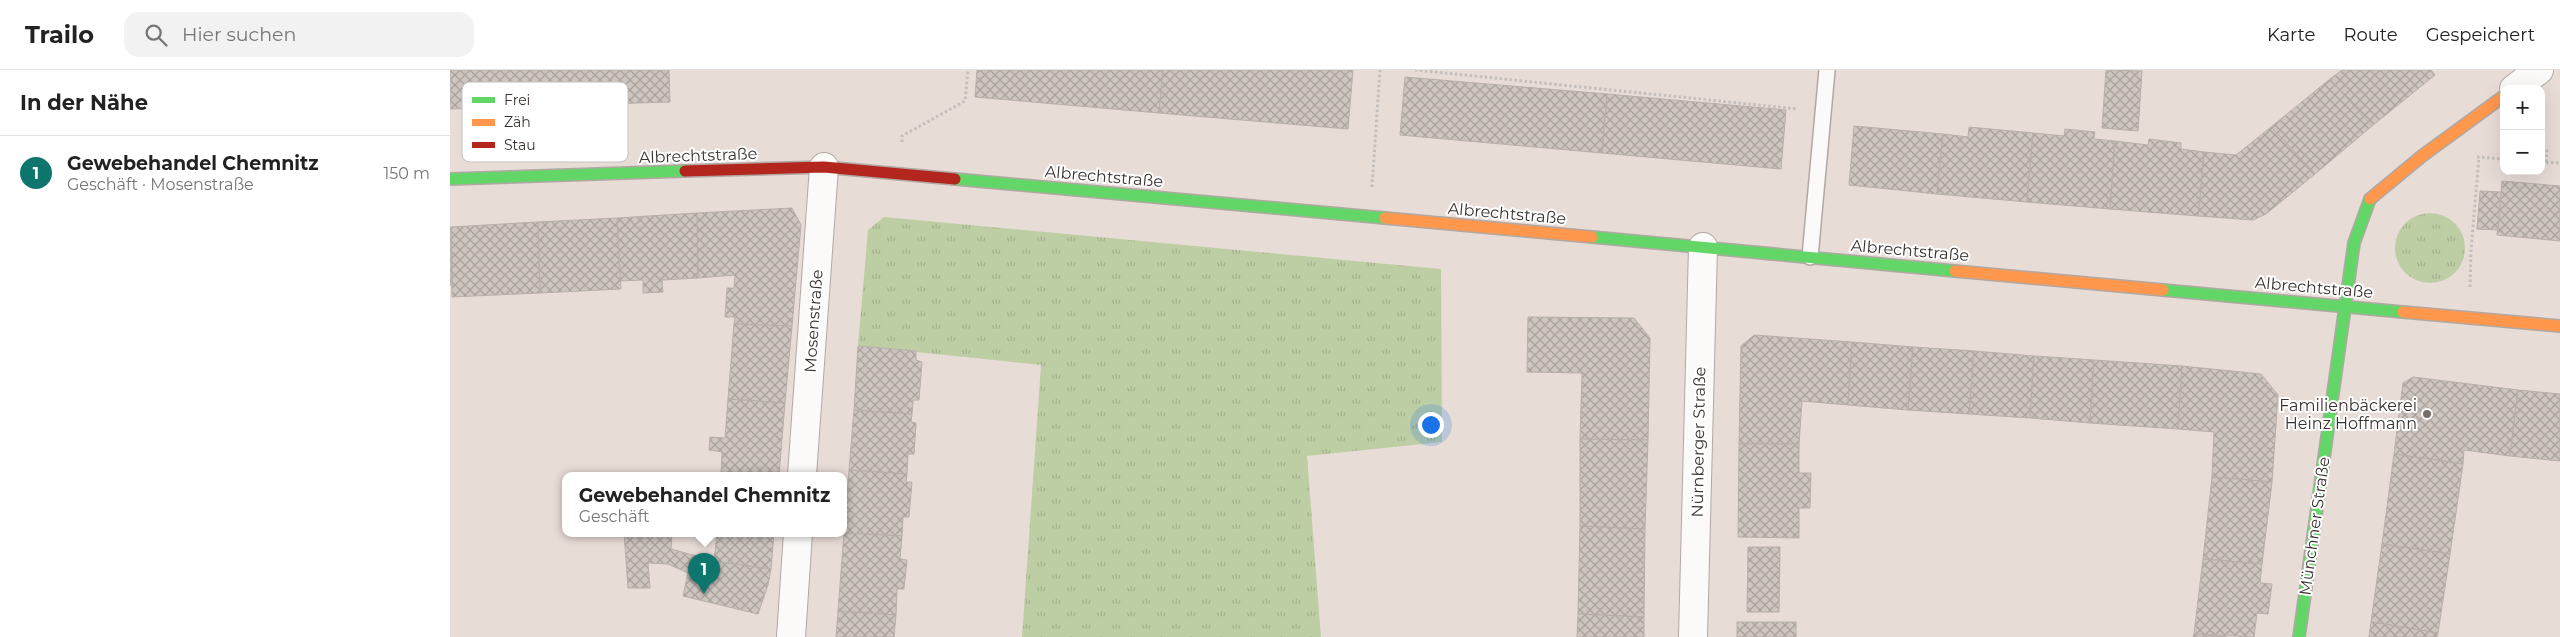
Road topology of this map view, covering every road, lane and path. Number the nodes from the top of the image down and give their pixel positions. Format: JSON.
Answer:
{"nodes":[{"id":1,"x":968,"y":70,"type":"edge"},
{"id":2,"x":1380,"y":70,"type":"edge"},
{"id":3,"x":1415,"y":70,"type":"edge"},
{"id":4,"x":1827,"y":70,"type":"edge"},
{"id":5,"x":2539,"y":70,"type":"edge"},
{"id":6,"x":2519,"y":85,"type":"edge"},
{"id":7,"x":2500,"y":99,"type":"edge"},
{"id":8,"x":1824,"y":112,"type":"junction"},
{"id":9,"x":915,"y":128,"type":"dead end"},
{"id":10,"x":2547,"y":148,"type":"dead end"},
{"id":11,"x":2545,"y":155,"type":"edge"},
{"id":12,"x":2479,"y":157,"type":"dead end"},
{"id":13,"x":2545,"y":162,"type":"edge"},
{"id":14,"x":2560,"y":163,"type":"edge"},
{"id":15,"x":824,"y":167,"type":"junction"},
{"id":16,"x":450,"y":179,"type":"edge"},
{"id":17,"x":1369,"y":217,"type":"junction"},
{"id":18,"x":1703,"y":247,"type":"junction"},
{"id":19,"x":1810,"y":257,"type":"junction"},
{"id":20,"x":2470,"y":288,"type":"dead end"},
{"id":21,"x":2345,"y":306,"type":"junction"},
{"id":22,"x":2560,"y":326,"type":"edge"},
{"id":23,"x":802,"y":472,"type":"edge"},
{"id":24,"x":798,"y":537,"type":"edge"},
{"id":25,"x":790,"y":637,"type":"edge"},
{"id":26,"x":1693,"y":637,"type":"edge"},
{"id":27,"x":2299,"y":637,"type":"edge"}],
"edges":[{"from":1,"to":9,"type":"path"},
{"from":2,"to":17,"type":"path"},
{"from":3,"to":8,"type":"path"},
{"from":4,"to":8,"type":"lane"},
{"from":5,"to":6,"type":"street"},
{"from":7,"to":21,"type":"street","name":"Münchner Straße"},
{"from":8,"to":19,"type":"lane"},
{"from":10,"to":11,"type":"path"},
{"from":12,"to":20,"type":"path"},
{"from":13,"to":14,"type":"path"},
{"from":15,"to":16,"type":"street","name":"Albrechtstraße"},
{"from":15,"to":17,"type":"street","name":"Albrechtstraße"},
{"from":15,"to":23,"type":"street","name":"Mosenstraße"},
{"from":17,"to":18,"type":"street","name":"Albrechtstraße"},
{"from":18,"to":19,"type":"street","name":"Albrechtstraße"},
{"from":18,"to":26,"type":"street","name":"Nürnberger Straße"},
{"from":19,"to":21,"type":"street","name":"Albrechtstraße"},
{"from":21,"to":22,"type":"street","name":"Albrechtstraße"},
{"from":21,"to":27,"type":"street","name":"Münchner Straße"},
{"from":24,"to":25,"type":"street"}]}
